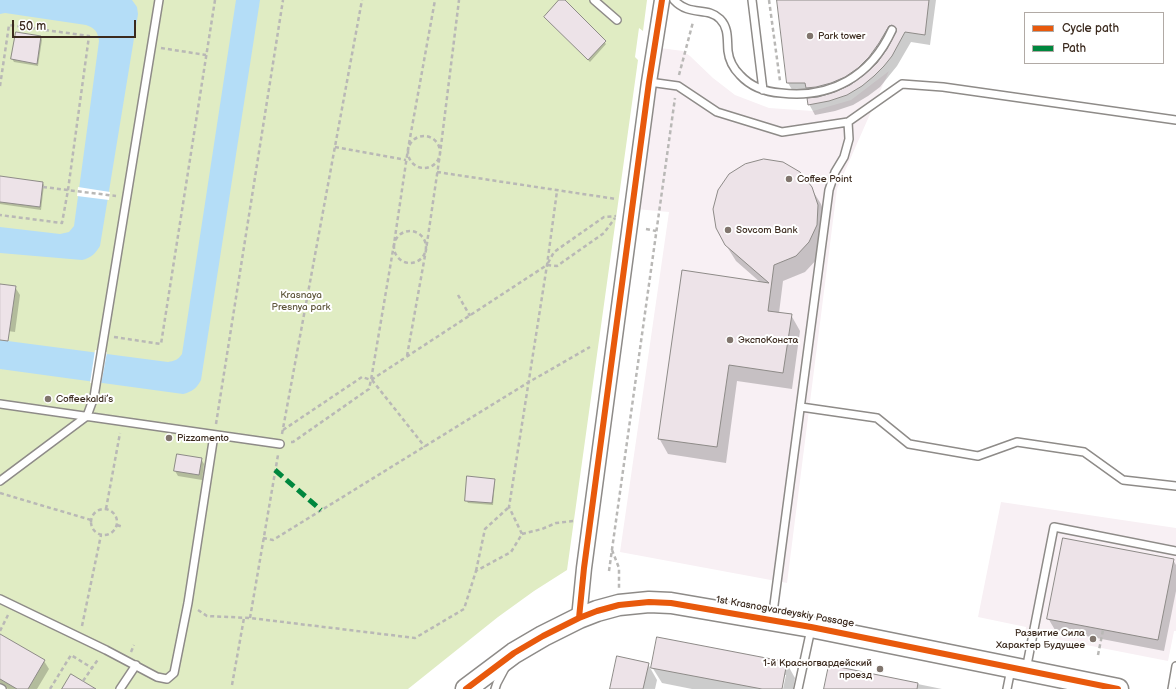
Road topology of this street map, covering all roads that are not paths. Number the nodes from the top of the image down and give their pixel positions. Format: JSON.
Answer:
{"nodes":[{"id":1,"x":159,"y":0,"type":"edge"},
{"id":2,"x":594,"y":0,"type":"edge"},
{"id":3,"x":662,"y":0,"type":"edge"},
{"id":4,"x":674,"y":0,"type":"edge"},
{"id":5,"x":752,"y":0,"type":"edge"},
{"id":6,"x":617,"y":20,"type":"dead end"},
{"id":7,"x":892,"y":30,"type":"dead end"},
{"id":8,"x":649,"y":82,"type":"junction"},
{"id":9,"x":763,"y":90,"type":"junction"},
{"id":10,"x":1176,"y":120,"type":"edge"},
{"id":11,"x":848,"y":122,"type":"junction"},
{"id":12,"x":0,"y":404,"type":"edge"},
{"id":13,"x":800,"y":407,"type":"junction"},
{"id":14,"x":88,"y":416,"type":"junction"},
{"id":15,"x":214,"y":435,"type":"junction"},
{"id":16,"x":280,"y":444,"type":"road end"},
{"id":17,"x":0,"y":481,"type":"edge"},
{"id":18,"x":1176,"y":486,"type":"edge"},
{"id":19,"x":1176,"y":551,"type":"edge"},
{"id":20,"x":0,"y":599,"type":"edge"},
{"id":21,"x":579,"y":618,"type":"junction"},
{"id":22,"x":772,"y":620,"type":"junction"},
{"id":23,"x":812,"y":626,"type":"junction"},
{"id":24,"x":514,"y":653,"type":"junction"},
{"id":25,"x":136,"y":665,"type":"junction"},
{"id":26,"x":1176,"y":666,"type":"edge"},
{"id":27,"x":1019,"y":668,"type":"junction"},
{"id":28,"x":120,"y":689,"type":"edge"},
{"id":29,"x":466,"y":689,"type":"edge"},
{"id":30,"x":495,"y":689,"type":"edge"},
{"id":31,"x":798,"y":689,"type":"edge"},
{"id":32,"x":1006,"y":689,"type":"edge"},
{"id":33,"x":1118,"y":689,"type":"edge"},
{"id":34,"x":1172,"y":689,"type":"edge"}],
"edges":[{"from":1,"to":14,"type":"lane"},
{"from":2,"to":6,"type":"lane"},
{"from":3,"to":8,"type":"street"},
{"from":4,"to":9,"type":"lane"},
{"from":5,"to":9,"type":"lane"},
{"from":7,"to":9,"type":"lane"},
{"from":8,"to":11,"type":"lane"},
{"from":8,"to":21,"type":"street"},
{"from":10,"to":11,"type":"lane"},
{"from":11,"to":13,"type":"lane"},
{"from":12,"to":14,"type":"lane"},
{"from":13,"to":18,"type":"lane"},
{"from":13,"to":22,"type":"lane"},
{"from":14,"to":15,"type":"lane"},
{"from":14,"to":17,"type":"lane"},
{"from":15,"to":16,"type":"lane"},
{"from":15,"to":25,"type":"lane"},
{"from":19,"to":27,"type":"lane"},
{"from":20,"to":25,"type":"lane"},
{"from":21,"to":22,"type":"street","name":"1st Krasnogvardeyskiy Passage"},
{"from":21,"to":24,"type":"street","name":"1st Krasnogvardeyskiy Passage"},
{"from":22,"to":23,"type":"street","name":"1st Krasnogvardeyskiy Passage"},
{"from":23,"to":27,"type":"street","name":"1st Krasnogvardeyskiy Passage"},
{"from":23,"to":31,"type":"lane"},
{"from":24,"to":29,"type":"street","name":"1st Krasnogvardeyskiy Passage"},
{"from":24,"to":30,"type":"lane"},
{"from":25,"to":28,"type":"lane"},
{"from":26,"to":34,"type":"lane"},
{"from":27,"to":32,"type":"lane"},
{"from":27,"to":33,"type":"street","name":"1st Krasnogvardeyskiy Passage"}]}
